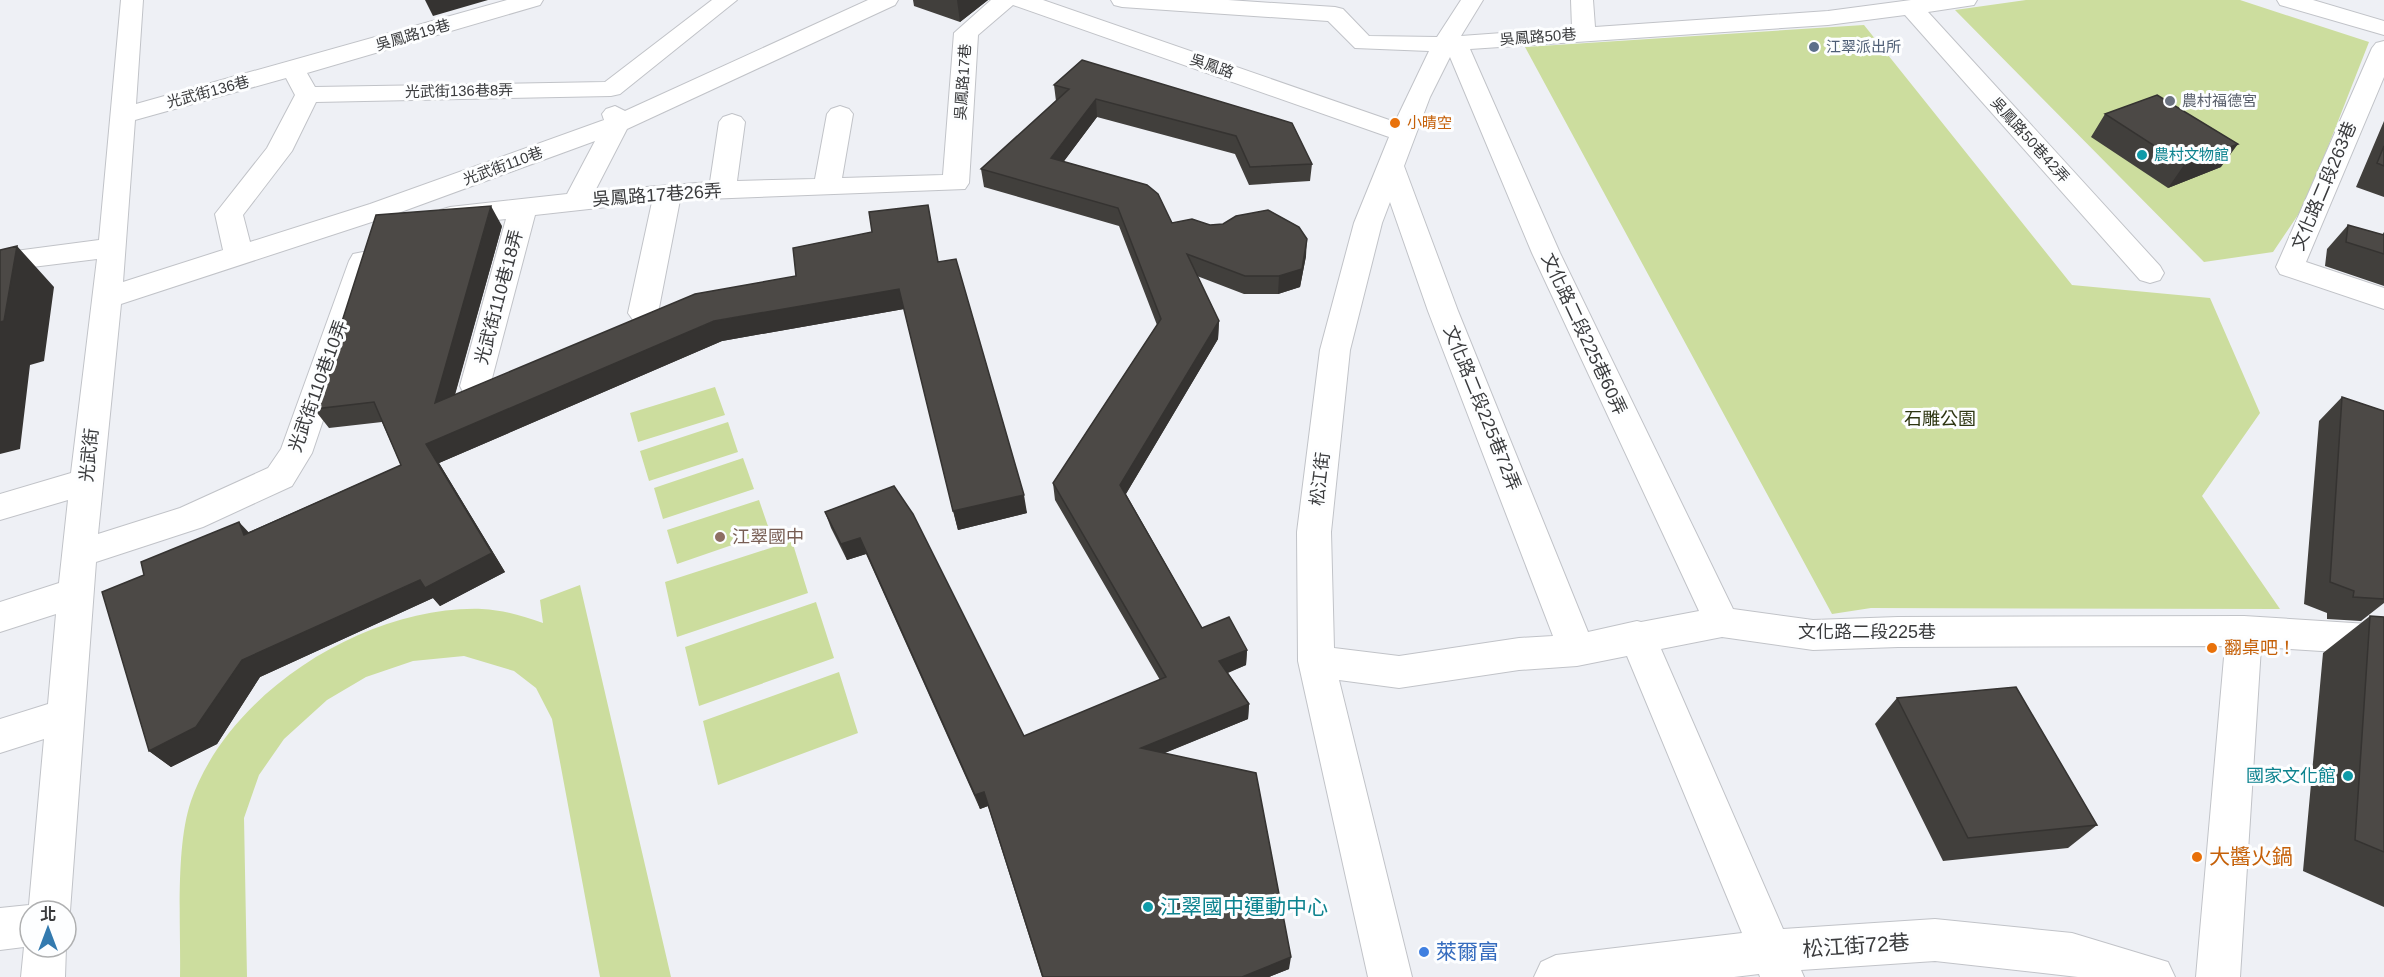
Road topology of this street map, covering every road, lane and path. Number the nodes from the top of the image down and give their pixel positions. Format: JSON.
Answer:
{"nodes":[{"id":1,"x":132,"y":0,"type":"edge"},
{"id":2,"x":532,"y":0,"type":"edge"},
{"id":3,"x":726,"y":0,"type":"edge"},
{"id":4,"x":887,"y":0,"type":"edge"},
{"id":5,"x":1005,"y":0,"type":"edge"},
{"id":6,"x":1022,"y":0,"type":"edge"},
{"id":7,"x":1122,"y":0,"type":"edge"},
{"id":8,"x":1472,"y":0,"type":"edge"},
{"id":9,"x":1582,"y":0,"type":"edge"},
{"id":10,"x":1966,"y":0,"type":"edge"},
{"id":11,"x":2288,"y":0,"type":"edge"},
{"id":12,"x":1212,"y":3,"type":"edge"},
{"id":13,"x":1911,"y":7,"type":"junction"},
{"id":14,"x":1754,"y":11,"type":"edge"},
{"id":15,"x":2382,"y":29,"type":"edge"},
{"id":16,"x":1584,"y":34,"type":"junction"},
{"id":17,"x":1450,"y":43,"type":"junction"},
{"id":18,"x":293,"y":69,"type":"junction"},
{"id":19,"x":611,"y":88,"type":"junction"},
{"id":20,"x":307,"y":95,"type":"junction"},
{"id":21,"x":840,"y":114,"type":"dead end"},
{"id":22,"x":123,"y":115,"type":"junction"},
{"id":23,"x":732,"y":122,"type":"dead end"},
{"id":24,"x":617,"y":124,"type":"junction"},
{"id":25,"x":1402,"y":133,"type":"junction"},
{"id":26,"x":1390,"y":165,"type":"junction"},
{"id":27,"x":956,"y":183,"type":"joint"},
{"id":28,"x":827,"y":188,"type":"junction"},
{"id":29,"x":722,"y":191,"type":"junction"},
{"id":30,"x":668,"y":192,"type":"junction"},
{"id":31,"x":577,"y":201,"type":"junction"},
{"id":32,"x":523,"y":208,"type":"junction"},
{"id":33,"x":378,"y":218,"type":"junction"},
{"id":34,"x":112,"y":248,"type":"junction"},
{"id":35,"x":239,"y":257,"type":"junction"},
{"id":36,"x":0,"y":262,"type":"edge"},
{"id":37,"x":2150,"y":273,"type":"dead end"},
{"id":38,"x":106,"y":298,"type":"junction"},
{"id":39,"x":2384,"y":299,"type":"edge"},
{"id":40,"x":643,"y":313,"type":"edge"},
{"id":41,"x":475,"y":386,"type":"edge"},
{"id":42,"x":86,"y":482,"type":"junction"},
{"id":43,"x":0,"y":507,"type":"edge"},
{"id":44,"x":79,"y":554,"type":"junction"},
{"id":45,"x":75,"y":593,"type":"junction"},
{"id":46,"x":0,"y":616,"type":"edge"},
{"id":47,"x":1722,"y":622,"type":"junction"},
{"id":48,"x":2244,"y":631,"type":"junction"},
{"id":49,"x":1637,"y":636,"type":"junction"},
{"id":50,"x":2384,"y":640,"type":"edge"},
{"id":51,"x":1576,"y":650,"type":"junction"},
{"id":52,"x":1316,"y":661,"type":"junction"},
{"id":53,"x":67,"y":715,"type":"junction"},
{"id":54,"x":0,"y":736,"type":"edge"},
{"id":55,"x":49,"y":899,"type":"edge"},
{"id":56,"x":18,"y":927,"type":"edge"},
{"id":57,"x":0,"y":929,"type":"edge"},
{"id":58,"x":44,"y":959,"type":"edge"},
{"id":59,"x":1778,"y":964,"type":"edge"},
{"id":60,"x":43,"y":977,"type":"edge"},
{"id":61,"x":1390,"y":977,"type":"edge"},
{"id":62,"x":1556,"y":977,"type":"edge"},
{"id":63,"x":2153,"y":977,"type":"edge"},
{"id":64,"x":2218,"y":977,"type":"edge"}],
"edges":[{"from":1,"to":22,"type":"street","name":"光武街"},
{"from":2,"to":18,"type":"street","name":"吳鳳路19巷"},
{"from":3,"to":19,"type":"street"},
{"from":4,"to":24,"type":"street","name":"光武街110巷"},
{"from":5,"to":27,"type":"street","name":"吳鳳路17巷"},
{"from":6,"to":25,"type":"street","name":"吳鳳路"},
{"from":7,"to":12,"type":"street","name":"吳鳳路50巷"},
{"from":8,"to":17,"type":"street","name":"松江街"},
{"from":9,"to":16,"type":"street"},
{"from":10,"to":13,"type":"street","name":"吳鳳路50巷"},
{"from":11,"to":15,"type":"street"},
{"from":12,"to":17,"type":"street","name":"吳鳳路50巷"},
{"from":13,"to":14,"type":"street","name":"吳鳳路50巷"},
{"from":13,"to":37,"type":"street","name":"吳鳳路50巷42弄"},
{"from":14,"to":16,"type":"street","name":"吳鳳路50巷"},
{"from":15,"to":39,"type":"street","name":"文化路二段263巷"},
{"from":16,"to":17,"type":"street","name":"吳鳳路50巷"},
{"from":17,"to":25,"type":"street","name":"松江街"},
{"from":17,"to":47,"type":"street","name":"文化路二段225巷60弄"},
{"from":18,"to":20,"type":"street"},
{"from":18,"to":22,"type":"street","name":"光武街136巷"},
{"from":19,"to":20,"type":"street","name":"光武街136巷8弄"},
{"from":19,"to":24,"type":"street"},
{"from":20,"to":35,"type":"street"},
{"from":21,"to":28,"type":"street"},
{"from":22,"to":34,"type":"street","name":"光武街"},
{"from":23,"to":29,"type":"street"},
{"from":24,"to":31,"type":"street"},
{"from":24,"to":33,"type":"street","name":"光武街110巷"},
{"from":25,"to":26,"type":"street","name":"松江街"},
{"from":26,"to":51,"type":"street","name":"文化路二段225巷72弄"},
{"from":26,"to":52,"type":"street","name":"松江街"},
{"from":27,"to":28,"type":"street","name":"吳鳳路17巷26弄"},
{"from":28,"to":29,"type":"street","name":"吳鳳路17巷26弄"},
{"from":29,"to":30,"type":"street","name":"吳鳳路17巷26弄"},
{"from":30,"to":31,"type":"street","name":"吳鳳路17巷26弄"},
{"from":30,"to":40,"type":"street"},
{"from":31,"to":32,"type":"street","name":"吳鳳路17巷26弄"},
{"from":32,"to":33,"type":"street","name":"吳鳳路17巷26弄"},
{"from":32,"to":41,"type":"street","name":"光武街110巷18弄"},
{"from":33,"to":35,"type":"street","name":"光武街110巷"},
{"from":33,"to":44,"type":"street","name":"光武街110巷10弄"},
{"from":34,"to":36,"type":"street"},
{"from":34,"to":38,"type":"street","name":"光武街"},
{"from":35,"to":38,"type":"street","name":"光武街110巷"},
{"from":38,"to":42,"type":"street","name":"光武街"},
{"from":42,"to":43,"type":"street"},
{"from":42,"to":44,"type":"street","name":"光武街"},
{"from":44,"to":45,"type":"street","name":"光武街"},
{"from":45,"to":46,"type":"street"},
{"from":45,"to":53,"type":"street","name":"光武街"},
{"from":47,"to":48,"type":"street","name":"文化路二段225巷"},
{"from":47,"to":49,"type":"street","name":"文化路二段225巷"},
{"from":48,"to":50,"type":"street","name":"文化路二段225巷"},
{"from":48,"to":64,"type":"street"},
{"from":49,"to":51,"type":"street","name":"文化路二段225巷"},
{"from":49,"to":59,"type":"street"},
{"from":51,"to":52,"type":"street","name":"文化路二段225巷"},
{"from":52,"to":61,"type":"street","name":"松江街"},
{"from":53,"to":54,"type":"street"},
{"from":53,"to":55,"type":"street","name":"光武街"},
{"from":56,"to":57,"type":"street"},
{"from":58,"to":60,"type":"street"},
{"from":59,"to":62,"type":"street","name":"松江街72巷"},
{"from":59,"to":63,"type":"street","name":"松江街72巷"}]}
